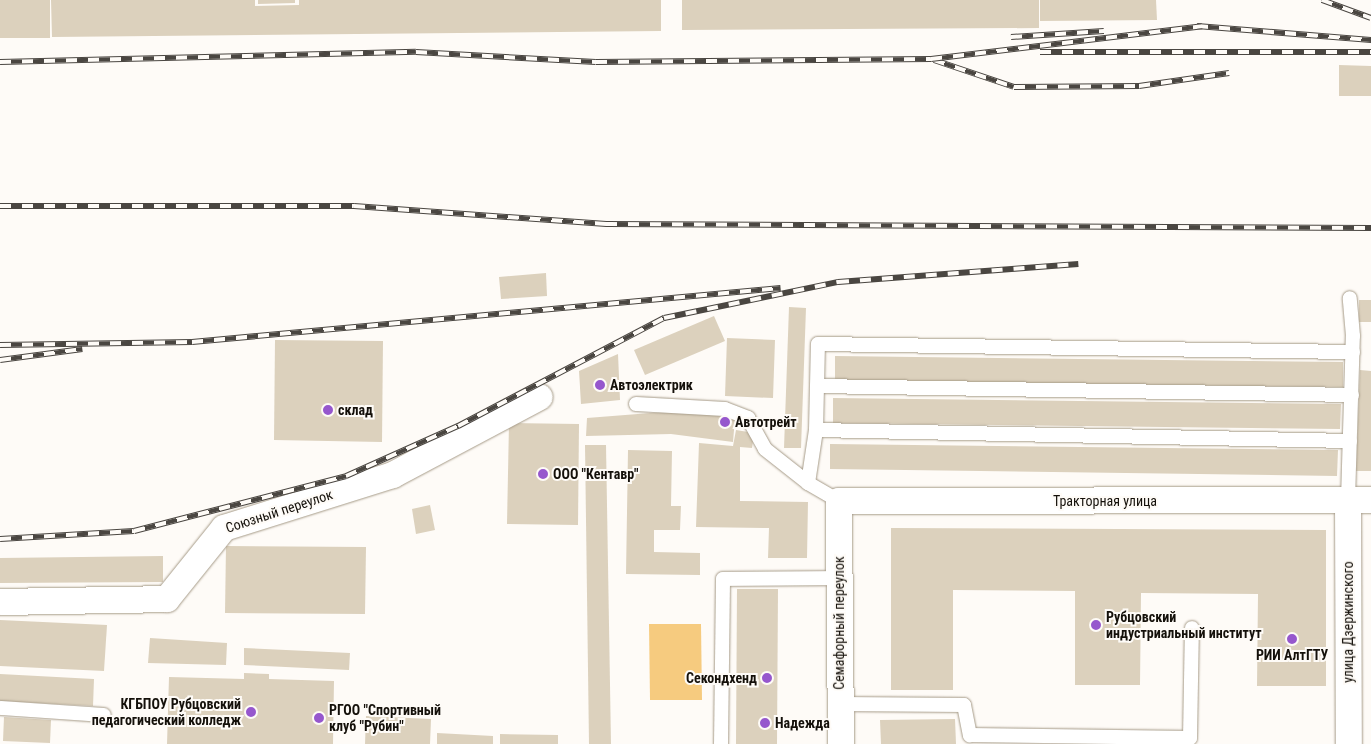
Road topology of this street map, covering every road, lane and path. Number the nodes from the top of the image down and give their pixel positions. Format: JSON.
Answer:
{"nodes":[{"id":1,"x":1350,"y":298,"type":"dead end"},
{"id":2,"x":1353,"y":352,"type":"junction"},
{"id":3,"x":817,"y":386,"type":"junction"},
{"id":4,"x":1352,"y":395,"type":"junction"},
{"id":5,"x":540,"y":397,"type":"dead end"},
{"id":6,"x":636,"y":404,"type":"dead end"},
{"id":7,"x":816,"y":430,"type":"junction"},
{"id":8,"x":1350,"y":441,"type":"junction"},
{"id":9,"x":808,"y":483,"type":"junction"},
{"id":10,"x":1360,"y":500,"type":"edge"},
{"id":11,"x":839,"y":501,"type":"junction"},
{"id":12,"x":839,"y":578,"type":"junction"},
{"id":13,"x":0,"y":602,"type":"edge"},
{"id":14,"x":1192,"y":628,"type":"dead end"},
{"id":15,"x":840,"y":704,"type":"junction"},
{"id":16,"x":0,"y":708,"type":"edge"},
{"id":17,"x":104,"y":714,"type":"dead end"},
{"id":18,"x":722,"y":744,"type":"edge"},
{"id":19,"x":841,"y":744,"type":"edge"},
{"id":20,"x":1348,"y":744,"type":"edge"}],
"edges":[{"from":1,"to":2,"type":"lane"},
{"from":2,"to":3,"type":"lane"},
{"from":2,"to":4,"type":"lane"},
{"from":3,"to":4,"type":"lane"},
{"from":3,"to":7,"type":"lane"},
{"from":4,"to":8,"type":"lane"},
{"from":5,"to":13,"type":"street","name":"Союзный переулок"},
{"from":6,"to":9,"type":"lane"},
{"from":7,"to":8,"type":"lane"},
{"from":7,"to":9,"type":"lane"},
{"from":8,"to":10,"type":"lane"},
{"from":9,"to":11,"type":"lane"},
{"from":10,"to":11,"type":"street","name":"Тракторная улица"},
{"from":10,"to":20,"type":"street","name":"улица Дзержинского"},
{"from":11,"to":12,"type":"street","name":"Семафорный переулок"},
{"from":12,"to":15,"type":"street","name":"Семафорный переулок"},
{"from":12,"to":18,"type":"lane"},
{"from":14,"to":15,"type":"lane"},
{"from":15,"to":19,"type":"street","name":"Семафорный переулок"},
{"from":16,"to":17,"type":"lane"}]}
